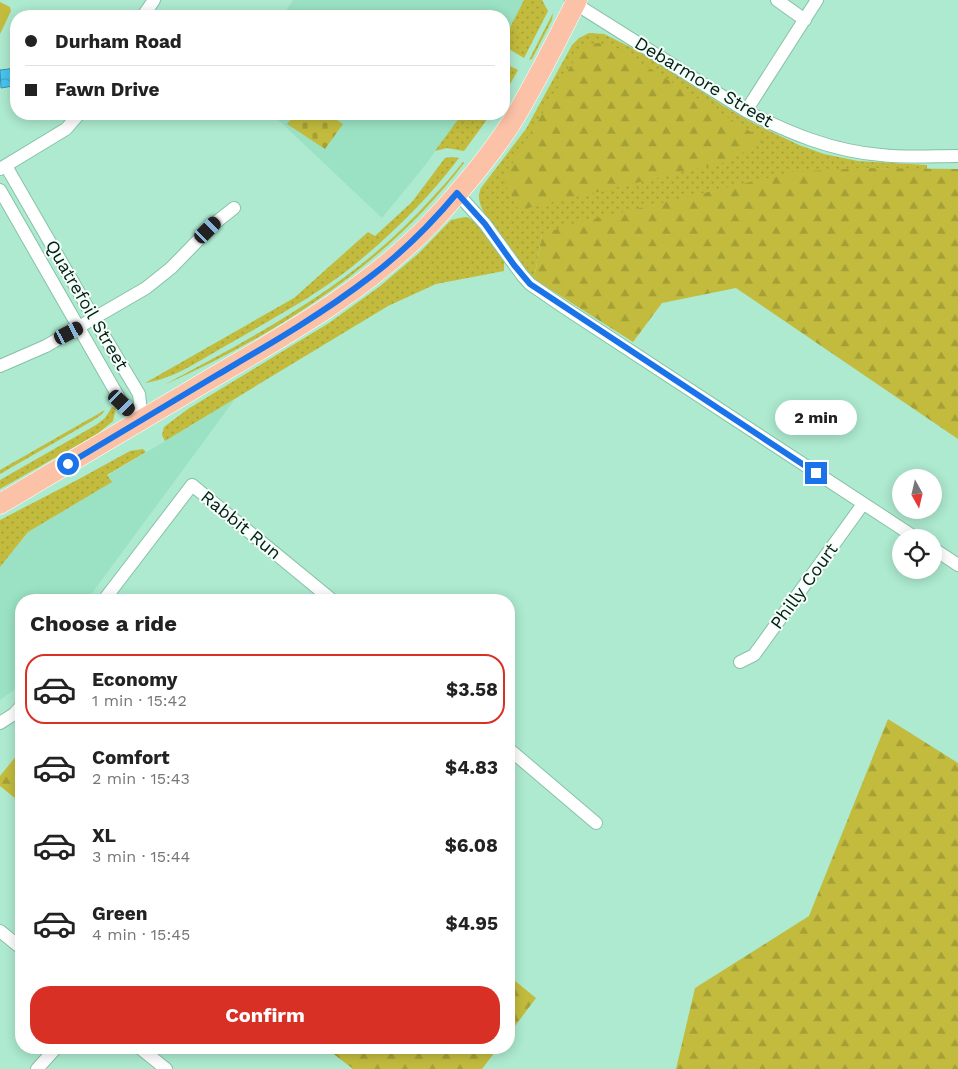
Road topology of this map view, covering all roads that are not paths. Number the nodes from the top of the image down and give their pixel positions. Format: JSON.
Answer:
{"nodes":[{"id":1,"x":776,"y":0,"type":"edge"},
{"id":2,"x":817,"y":0,"type":"edge"},
{"id":3,"x":574,"y":1,"type":"edge"},
{"id":4,"x":805,"y":20,"type":"junction"},
{"id":5,"x":746,"y":111,"type":"junction"},
{"id":6,"x":74,"y":120,"type":"edge"},
{"id":7,"x":958,"y":156,"type":"edge"},
{"id":8,"x":3,"y":168,"type":"edge"},
{"id":9,"x":0,"y":190,"type":"edge"},
{"id":10,"x":457,"y":193,"type":"junction"},
{"id":11,"x":234,"y":208,"type":"dead end"},
{"id":12,"x":95,"y":320,"type":"junction"},
{"id":13,"x":78,"y":328,"type":"junction"},
{"id":14,"x":0,"y":366,"type":"edge"},
{"id":15,"x":142,"y":420,"type":"junction"},
{"id":16,"x":0,"y":504,"type":"edge"},
{"id":17,"x":863,"y":504,"type":"junction"},
{"id":18,"x":902,"y":529,"type":"edge"},
{"id":19,"x":942,"y":554,"type":"edge"},
{"id":20,"x":958,"y":564,"type":"edge"},
{"id":21,"x":109,"y":594,"type":"edge"},
{"id":22,"x":325,"y":594,"type":"edge"},
{"id":23,"x":740,"y":662,"type":"dead end"},
{"id":24,"x":15,"y":713,"type":"edge"},
{"id":25,"x":0,"y":722,"type":"edge"},
{"id":26,"x":515,"y":754,"type":"edge"},
{"id":27,"x":596,"y":823,"type":"dead end"},
{"id":28,"x":0,"y":931,"type":"edge"},
{"id":29,"x":15,"y":943,"type":"edge"},
{"id":30,"x":51,"y":1054,"type":"edge"},
{"id":31,"x":147,"y":1054,"type":"edge"},
{"id":32,"x":37,"y":1069,"type":"edge"},
{"id":33,"x":166,"y":1069,"type":"edge"}],
"edges":[{"from":1,"to":4,"type":"street"},
{"from":2,"to":4,"type":"street"},
{"from":3,"to":5,"type":"street","name":"Debarmore Street"},
{"from":3,"to":10,"type":"main road"},
{"from":4,"to":5,"type":"street"},
{"from":5,"to":7,"type":"street","name":"Debarmore Street"},
{"from":6,"to":8,"type":"street"},
{"from":8,"to":12,"type":"street","name":"Quatrefoil Street"},
{"from":9,"to":13,"type":"street","name":"Quatrefoil Street"},
{"from":10,"to":15,"type":"main road"},
{"from":10,"to":17,"type":"street"},
{"from":11,"to":12,"type":"street"},
{"from":12,"to":13,"type":"street"},
{"from":12,"to":15,"type":"street","name":"Quatrefoil Street"},
{"from":13,"to":14,"type":"street"},
{"from":13,"to":15,"type":"street","name":"Quatrefoil Street"},
{"from":15,"to":16,"type":"main road"},
{"from":17,"to":18,"type":"street"},
{"from":17,"to":23,"type":"street","name":"Philly Court"},
{"from":19,"to":20,"type":"street"},
{"from":21,"to":22,"type":"street","name":"Rabbit Run"},
{"from":24,"to":25,"type":"street"},
{"from":26,"to":27,"type":"street"},
{"from":28,"to":29,"type":"street"},
{"from":30,"to":32,"type":"street"},
{"from":31,"to":33,"type":"street"}]}
